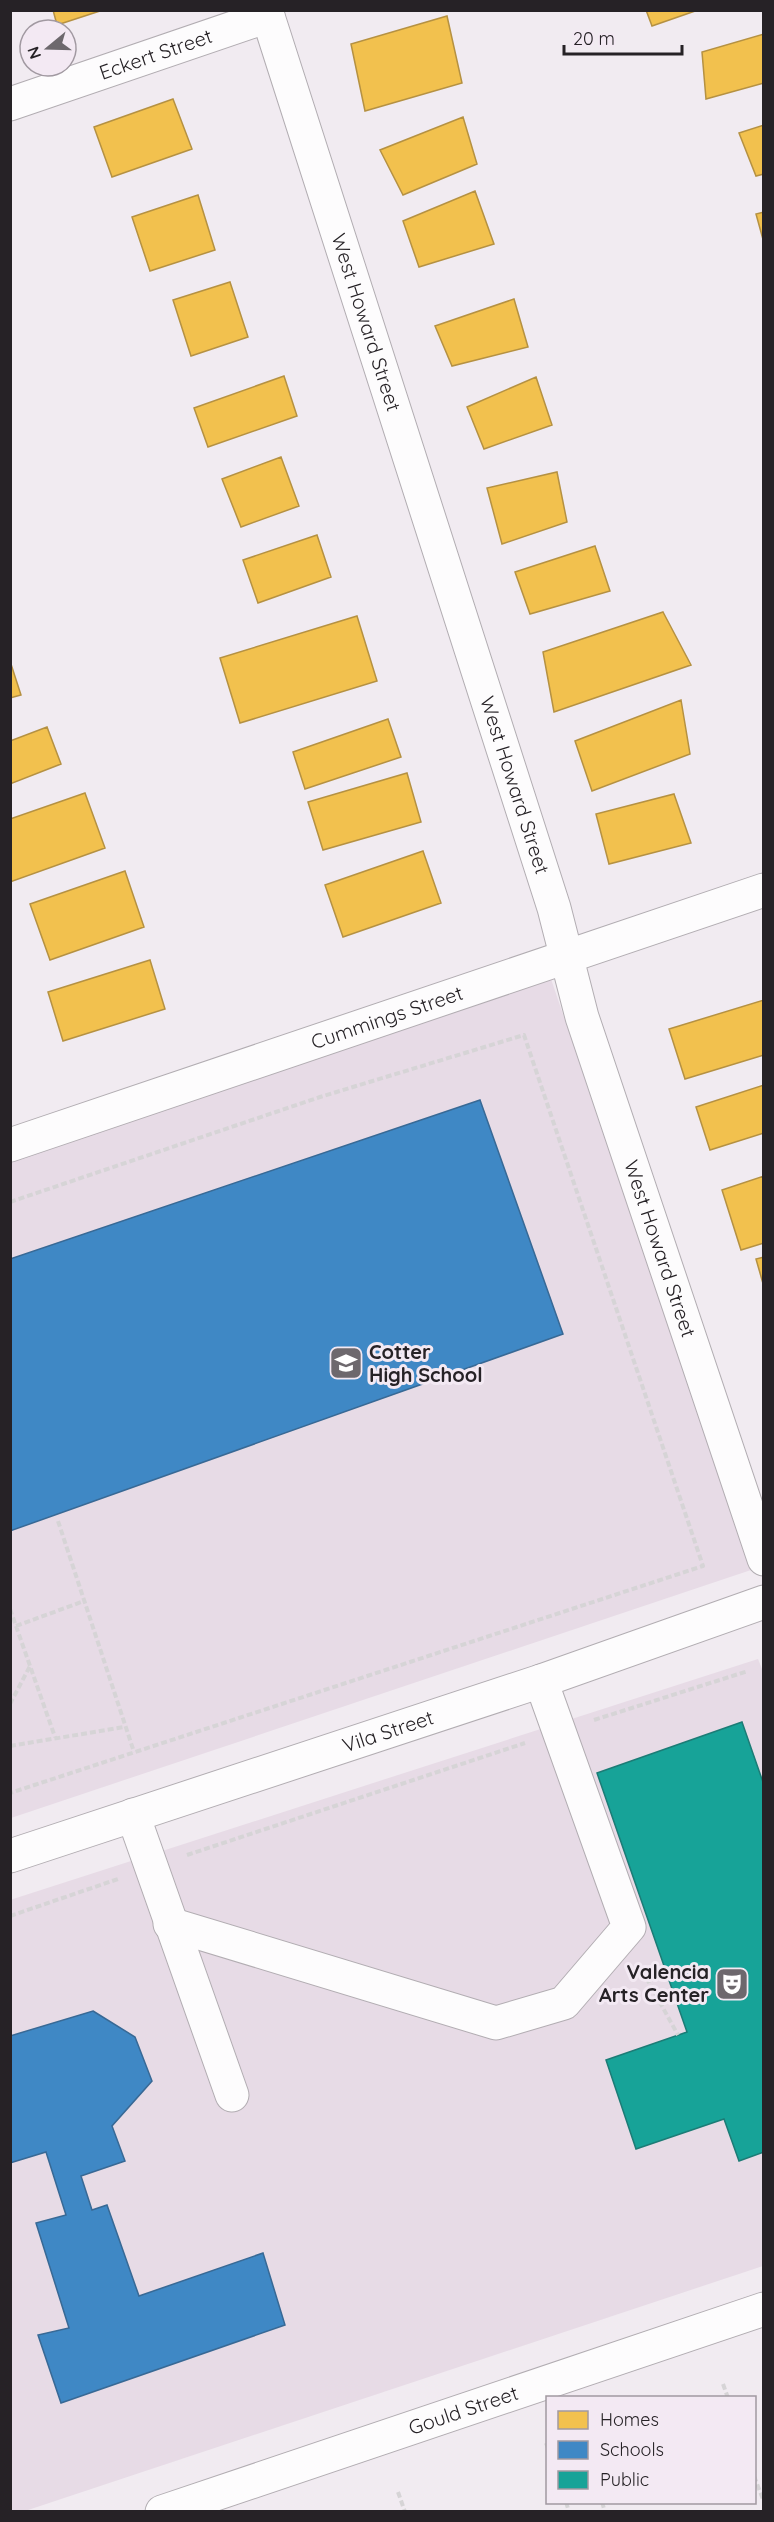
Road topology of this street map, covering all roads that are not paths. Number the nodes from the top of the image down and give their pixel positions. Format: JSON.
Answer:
{"nodes":[{"id":1,"x":267,"y":13,"type":"edge"},
{"id":2,"x":10,"y":104,"type":"edge"},
{"id":3,"x":764,"y":890,"type":"edge"},
{"id":4,"x":566,"y":957,"type":"junction"},
{"id":5,"x":12,"y":1138,"type":"edge"},
{"id":6,"x":764,"y":1559,"type":"edge"},
{"id":7,"x":764,"y":1602,"type":"edge"},
{"id":8,"x":541,"y":1681,"type":"junction"},
{"id":9,"x":133,"y":1815,"type":"junction"},
{"id":10,"x":10,"y":1856,"type":"edge"},
{"id":11,"x":170,"y":1924,"type":"junction"},
{"id":12,"x":232,"y":2095,"type":"dead end"},
{"id":13,"x":764,"y":2309,"type":"edge"},
{"id":14,"x":162,"y":2511,"type":"edge"}],
"edges":[{"from":1,"to":2,"type":"street","name":"Eckert Street"},
{"from":1,"to":4,"type":"street","name":"West Howard Street"},
{"from":3,"to":4,"type":"street","name":"Cummings Street"},
{"from":4,"to":5,"type":"street","name":"Cummings Street"},
{"from":4,"to":6,"type":"street","name":"West Howard Street"},
{"from":7,"to":8,"type":"street","name":"Vila Street"},
{"from":8,"to":9,"type":"street","name":"Vila Street"},
{"from":8,"to":11,"type":"street"},
{"from":9,"to":10,"type":"street","name":"Vila Street"},
{"from":9,"to":11,"type":"street"},
{"from":11,"to":12,"type":"street"},
{"from":13,"to":14,"type":"street","name":"Gould Street"}]}
